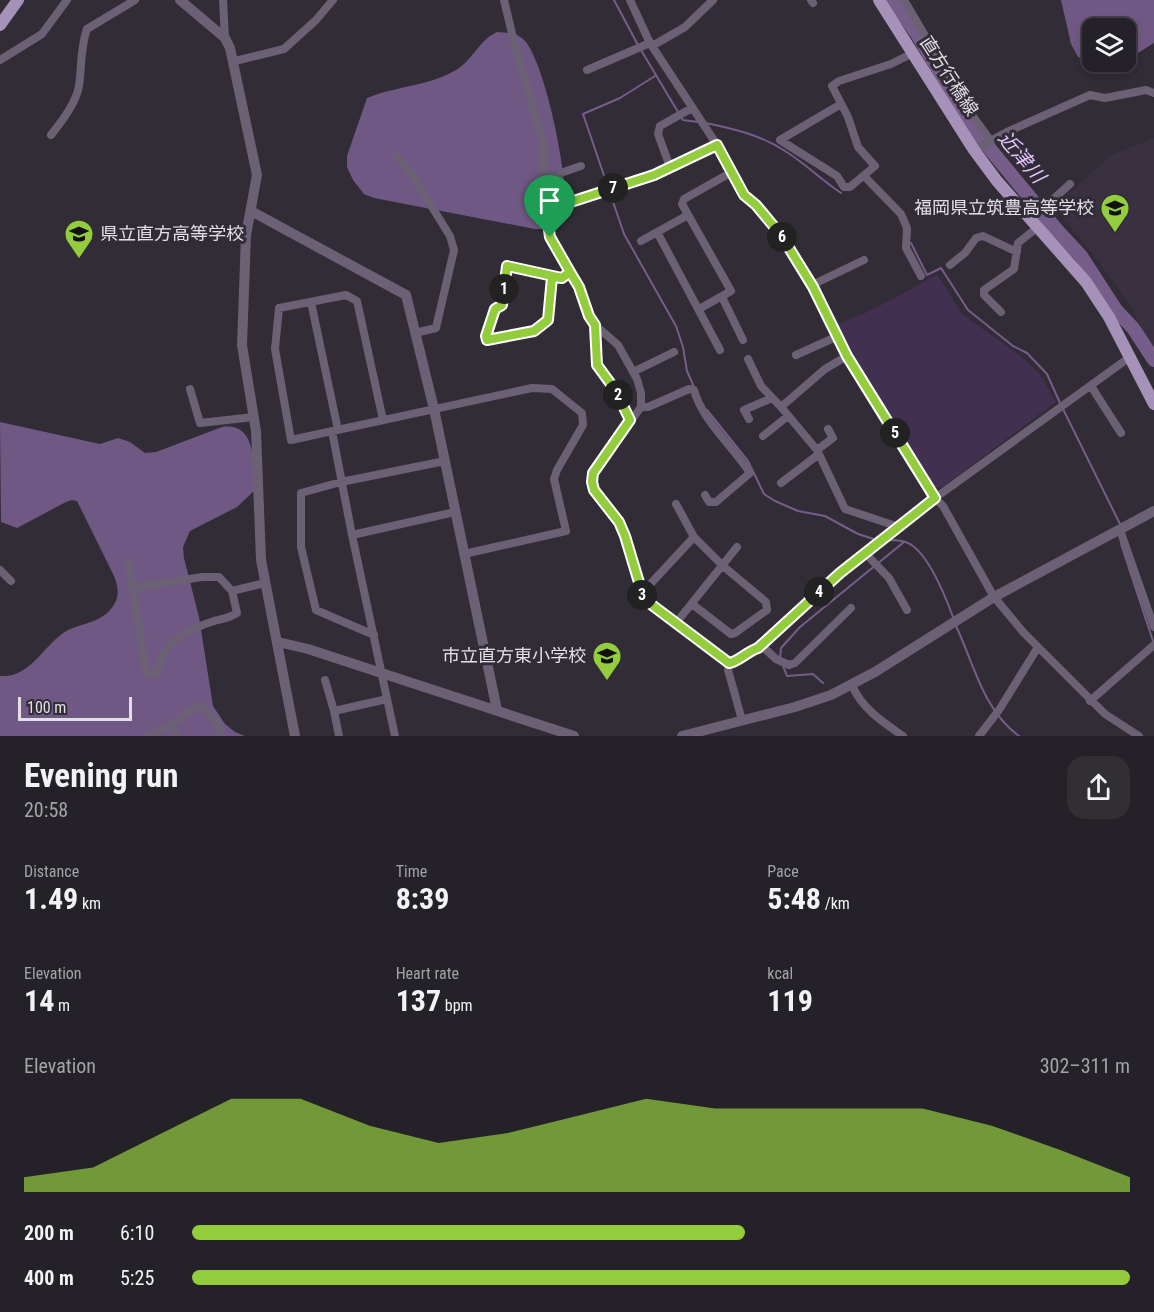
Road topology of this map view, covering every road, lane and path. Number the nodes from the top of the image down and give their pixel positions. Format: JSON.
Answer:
{"nodes":[{"id":1,"x":10,"y":0,"type":"edge"},
{"id":2,"x":18,"y":0,"type":"edge"},
{"id":3,"x":67,"y":0,"type":"edge"},
{"id":4,"x":135,"y":0,"type":"edge"},
{"id":5,"x":180,"y":0,"type":"edge"},
{"id":6,"x":223,"y":0,"type":"edge"},
{"id":7,"x":333,"y":0,"type":"edge"},
{"id":8,"x":504,"y":0,"type":"edge"},
{"id":9,"x":630,"y":0,"type":"edge"},
{"id":10,"x":713,"y":0,"type":"edge"},
{"id":11,"x":879,"y":0,"type":"edge"},
{"id":12,"x":904,"y":0,"type":"edge"},
{"id":13,"x":0,"y":13,"type":"edge"},
{"id":14,"x":0,"y":25,"type":"edge"},
{"id":15,"x":225,"y":38,"type":"junction"},
{"id":16,"x":651,"y":44,"type":"junction"},
{"id":17,"x":913,"y":53,"type":"junction"},
{"id":18,"x":0,"y":60,"type":"edge"},
{"id":19,"x":239,"y":60,"type":"dead end"},
{"id":20,"x":587,"y":70,"type":"dead end"},
{"id":21,"x":1154,"y":93,"type":"edge"},
{"id":22,"x":841,"y":104,"type":"junction"},
{"id":23,"x":692,"y":108,"type":"junction"},
{"id":24,"x":51,"y":135,"type":"dead end"},
{"id":25,"x":991,"y":141,"type":"junction"},
{"id":26,"x":717,"y":145,"type":"junction"},
{"id":27,"x":975,"y":150,"type":"junction"},
{"id":28,"x":397,"y":156,"type":"dead end"},
{"id":29,"x":581,"y":166,"type":"dead end"},
{"id":30,"x":670,"y":167,"type":"junction"},
{"id":31,"x":732,"y":172,"type":"junction"},
{"id":32,"x":864,"y":176,"type":"junction"},
{"id":33,"x":546,"y":178,"type":"junction"},
{"id":34,"x":1070,"y":184,"type":"dead end"},
{"id":35,"x":251,"y":210,"type":"junction"},
{"id":36,"x":546,"y":210,"type":"junction"},
{"id":37,"x":688,"y":215,"type":"junction"},
{"id":38,"x":1033,"y":221,"type":"junction"},
{"id":39,"x":657,"y":232,"type":"junction"},
{"id":40,"x":640,"y":241,"type":"dead end"},
{"id":41,"x":1017,"y":252,"type":"junction"},
{"id":42,"x":864,"y":260,"type":"dead end"},
{"id":43,"x":950,"y":265,"type":"dead end"},
{"id":44,"x":570,"y":272,"type":"junction"},
{"id":45,"x":921,"y":276,"type":"dead end"},
{"id":46,"x":552,"y":277,"type":"junction"},
{"id":47,"x":812,"y":285,"type":"junction"},
{"id":48,"x":722,"y":297,"type":"junction"},
{"id":49,"x":311,"y":302,"type":"junction"},
{"id":50,"x":699,"y":309,"type":"junction"},
{"id":51,"x":1001,"y":312,"type":"dead end"},
{"id":52,"x":595,"y":325,"type":"junction"},
{"id":53,"x":415,"y":333,"type":"junction"},
{"id":54,"x":838,"y":336,"type":"junction"},
{"id":55,"x":743,"y":340,"type":"dead end"},
{"id":56,"x":720,"y":350,"type":"dead end"},
{"id":57,"x":674,"y":352,"type":"dead end"},
{"id":58,"x":796,"y":355,"type":"dead end"},
{"id":59,"x":847,"y":356,"type":"junction"},
{"id":60,"x":1130,"y":357,"type":"junction"},
{"id":61,"x":748,"y":359,"type":"dead end"},
{"id":62,"x":633,"y":372,"type":"junction"},
{"id":63,"x":1090,"y":386,"type":"junction"},
{"id":64,"x":190,"y":389,"type":"dead end"},
{"id":65,"x":772,"y":398,"type":"junction"},
{"id":66,"x":1154,"y":404,"type":"edge"},
{"id":67,"x":641,"y":407,"type":"junction"},
{"id":68,"x":781,"y":407,"type":"junction"},
{"id":69,"x":434,"y":409,"type":"junction"},
{"id":70,"x":788,"y":416,"type":"junction"},
{"id":71,"x":254,"y":417,"type":"junction"},
{"id":72,"x":749,"y":419,"type":"dead end"},
{"id":73,"x":383,"y":420,"type":"junction"},
{"id":74,"x":630,"y":420,"type":"junction"},
{"id":75,"x":828,"y":429,"type":"dead end"},
{"id":76,"x":335,"y":431,"type":"junction"},
{"id":77,"x":1121,"y":433,"type":"dead end"},
{"id":78,"x":764,"y":436,"type":"dead end"},
{"id":79,"x":818,"y":452,"type":"junction"},
{"id":80,"x":445,"y":461,"type":"junction"},
{"id":81,"x":341,"y":482,"type":"junction"},
{"id":82,"x":781,"y":483,"type":"dead end"},
{"id":83,"x":705,"y":495,"type":"dead end"},
{"id":84,"x":935,"y":498,"type":"junction"},
{"id":85,"x":676,"y":504,"type":"dead end"},
{"id":86,"x":1154,"y":511,"type":"edge"},
{"id":87,"x":455,"y":512,"type":"junction"},
{"id":88,"x":899,"y":527,"type":"junction"},
{"id":89,"x":1120,"y":531,"type":"junction"},
{"id":90,"x":352,"y":535,"type":"junction"},
{"id":91,"x":694,"y":537,"type":"junction"},
{"id":92,"x":737,"y":548,"type":"dead end"},
{"id":93,"x":865,"y":553,"type":"junction"},
{"id":94,"x":464,"y":554,"type":"junction"},
{"id":95,"x":128,"y":562,"type":"dead end"},
{"id":96,"x":723,"y":566,"type":"junction"},
{"id":97,"x":0,"y":570,"type":"edge"},
{"id":98,"x":11,"y":581,"type":"dead end"},
{"id":99,"x":266,"y":583,"type":"junction"},
{"id":100,"x":132,"y":588,"type":"junction"},
{"id":101,"x":232,"y":591,"type":"junction"},
{"id":102,"x":642,"y":593,"type":"junction"},
{"id":103,"x":994,"y":597,"type":"junction"},
{"id":104,"x":692,"y":604,"type":"junction"},
{"id":105,"x":851,"y":608,"type":"dead end"},
{"id":106,"x":907,"y":610,"type":"dead end"},
{"id":107,"x":676,"y":623,"type":"junction"},
{"id":108,"x":1154,"y":627,"type":"edge"},
{"id":109,"x":374,"y":634,"type":"junction"},
{"id":110,"x":278,"y":642,"type":"junction"},
{"id":111,"x":761,"y":645,"type":"junction"},
{"id":112,"x":1154,"y":645,"type":"edge"},
{"id":113,"x":1038,"y":647,"type":"junction"},
{"id":114,"x":729,"y":663,"type":"junction"},
{"id":115,"x":382,"y":672,"type":"junction"},
{"id":116,"x":325,"y":680,"type":"dead end"},
{"id":117,"x":852,"y":686,"type":"junction"},
{"id":118,"x":387,"y":699,"type":"junction"},
{"id":119,"x":1090,"y":700,"type":"junction"},
{"id":120,"x":497,"y":710,"type":"junction"},
{"id":121,"x":334,"y":711,"type":"junction"},
{"id":122,"x":742,"y":720,"type":"junction"},
{"id":123,"x":170,"y":726,"type":"junction"},
{"id":124,"x":548,"y":732,"type":"edge"},
{"id":125,"x":148,"y":736,"type":"edge"},
{"id":126,"x":177,"y":736,"type":"edge"},
{"id":127,"x":221,"y":736,"type":"edge"},
{"id":128,"x":295,"y":736,"type":"edge"},
{"id":129,"x":339,"y":736,"type":"edge"},
{"id":130,"x":395,"y":736,"type":"edge"},
{"id":131,"x":574,"y":736,"type":"edge"},
{"id":132,"x":682,"y":736,"type":"edge"},
{"id":133,"x":903,"y":736,"type":"edge"},
{"id":134,"x":980,"y":736,"type":"edge"},
{"id":135,"x":1139,"y":736,"type":"edge"}],
"edges":[{"from":1,"to":13,"type":"main road"},
{"from":2,"to":14,"type":"main road"},
{"from":3,"to":18,"type":"street"},
{"from":4,"to":24,"type":"street"},
{"from":5,"to":15,"type":"street"},
{"from":6,"to":15,"type":"street"},
{"from":7,"to":19,"type":"street"},
{"from":8,"to":33,"type":"street"},
{"from":9,"to":16,"type":"street"},
{"from":10,"to":16,"type":"street"},
{"from":11,"to":17,"type":"main road","name":"直方行橋線"},
{"from":12,"to":25,"type":"street"},
{"from":15,"to":35,"type":"street"},
{"from":16,"to":20,"type":"street"},
{"from":16,"to":23,"type":"street"},
{"from":17,"to":22,"type":"street"},
{"from":17,"to":27,"type":"main road","name":"直方行橋線"},
{"from":21,"to":25,"type":"street"},
{"from":22,"to":32,"type":"street"},
{"from":22,"to":32,"type":"street"},
{"from":23,"to":26,"type":"street"},
{"from":23,"to":30,"type":"street"},
{"from":25,"to":27,"type":"street"},
{"from":26,"to":30,"type":"street"},
{"from":26,"to":31,"type":"street"},
{"from":27,"to":38,"type":"main road","name":"直方行橋線"},
{"from":28,"to":53,"type":"street"},
{"from":29,"to":33,"type":"street"},
{"from":30,"to":36,"type":"street"},
{"from":31,"to":37,"type":"street"},
{"from":31,"to":47,"type":"street"},
{"from":32,"to":45,"type":"street"},
{"from":33,"to":36,"type":"street"},
{"from":34,"to":38,"type":"street"},
{"from":35,"to":53,"type":"street"},
{"from":35,"to":71,"type":"street"},
{"from":36,"to":44,"type":"street"},
{"from":37,"to":39,"type":"street"},
{"from":37,"to":48,"type":"street"},
{"from":38,"to":41,"type":"street"},
{"from":38,"to":60,"type":"main road","name":"直方行橋線"},
{"from":39,"to":40,"type":"street"},
{"from":39,"to":50,"type":"street"},
{"from":41,"to":43,"type":"street"},
{"from":41,"to":51,"type":"street"},
{"from":42,"to":47,"type":"street"},
{"from":44,"to":46,"type":"street"},
{"from":44,"to":52,"type":"street"},
{"from":46,"to":46,"type":"street"},
{"from":47,"to":54,"type":"street"},
{"from":48,"to":50,"type":"street"},
{"from":48,"to":55,"type":"street"},
{"from":49,"to":73,"type":"street"},
{"from":49,"to":76,"type":"street"},
{"from":49,"to":76,"type":"street"},
{"from":50,"to":56,"type":"street"},
{"from":52,"to":62,"type":"street"},
{"from":52,"to":74,"type":"street"},
{"from":53,"to":69,"type":"street"},
{"from":54,"to":58,"type":"street"},
{"from":54,"to":59,"type":"street"},
{"from":57,"to":62,"type":"street"},
{"from":59,"to":68,"type":"street"},
{"from":59,"to":84,"type":"street"},
{"from":60,"to":63,"type":"street"},
{"from":60,"to":66,"type":"main road","name":"直方行橋線"},
{"from":61,"to":65,"type":"street"},
{"from":62,"to":67,"type":"street"},
{"from":63,"to":77,"type":"street"},
{"from":63,"to":84,"type":"street"},
{"from":64,"to":71,"type":"street"},
{"from":65,"to":68,"type":"street"},
{"from":65,"to":72,"type":"street"},
{"from":67,"to":74,"type":"street"},
{"from":67,"to":83,"type":"street"},
{"from":68,"to":70,"type":"street"},
{"from":69,"to":73,"type":"street"},
{"from":69,"to":80,"type":"street"},
{"from":69,"to":94,"type":"street"},
{"from":70,"to":78,"type":"street"},
{"from":70,"to":79,"type":"street"},
{"from":71,"to":99,"type":"street"},
{"from":73,"to":76,"type":"street"},
{"from":74,"to":102,"type":"street"},
{"from":75,"to":79,"type":"street"},
{"from":76,"to":81,"type":"street"},
{"from":79,"to":82,"type":"street"},
{"from":79,"to":88,"type":"street"},
{"from":80,"to":81,"type":"street"},
{"from":80,"to":87,"type":"street"},
{"from":81,"to":90,"type":"street"},
{"from":81,"to":109,"type":"street"},
{"from":84,"to":88,"type":"street"},
{"from":84,"to":103,"type":"street"},
{"from":85,"to":91,"type":"street"},
{"from":86,"to":89,"type":"street"},
{"from":87,"to":90,"type":"street"},
{"from":87,"to":94,"type":"street"},
{"from":88,"to":93,"type":"street"},
{"from":89,"to":103,"type":"street"},
{"from":89,"to":108,"type":"street"},
{"from":90,"to":109,"type":"street"},
{"from":91,"to":96,"type":"street"},
{"from":91,"to":102,"type":"street"},
{"from":92,"to":96,"type":"street"},
{"from":93,"to":106,"type":"street"},
{"from":93,"to":111,"type":"street"},
{"from":94,"to":120,"type":"street"},
{"from":95,"to":100,"type":"street"},
{"from":96,"to":104,"type":"street"},
{"from":96,"to":104,"type":"street"},
{"from":97,"to":98,"type":"street"},
{"from":99,"to":101,"type":"street"},
{"from":99,"to":110,"type":"street"},
{"from":100,"to":101,"type":"street"},
{"from":100,"to":101,"type":"street"},
{"from":102,"to":107,"type":"street"},
{"from":103,"to":113,"type":"street"},
{"from":103,"to":117,"type":"street"},
{"from":104,"to":107,"type":"street"},
{"from":105,"to":111,"type":"street"},
{"from":107,"to":114,"type":"street"},
{"from":109,"to":115,"type":"street"},
{"from":110,"to":115,"type":"street"},
{"from":110,"to":128,"type":"street"},
{"from":111,"to":114,"type":"street"},
{"from":112,"to":119,"type":"street"},
{"from":113,"to":119,"type":"street"},
{"from":113,"to":134,"type":"street"},
{"from":114,"to":122,"type":"street"},
{"from":115,"to":118,"type":"street"},
{"from":115,"to":120,"type":"street"},
{"from":116,"to":121,"type":"street"},
{"from":117,"to":122,"type":"street"},
{"from":117,"to":133,"type":"street"},
{"from":118,"to":121,"type":"street"},
{"from":118,"to":130,"type":"street"},
{"from":119,"to":135,"type":"street"},
{"from":120,"to":124,"type":"street"},
{"from":121,"to":129,"type":"street"},
{"from":122,"to":132,"type":"street"},
{"from":123,"to":125,"type":"street"},
{"from":123,"to":126,"type":"street"},
{"from":123,"to":127,"type":"street"},
{"from":124,"to":131,"type":"street"}]}
